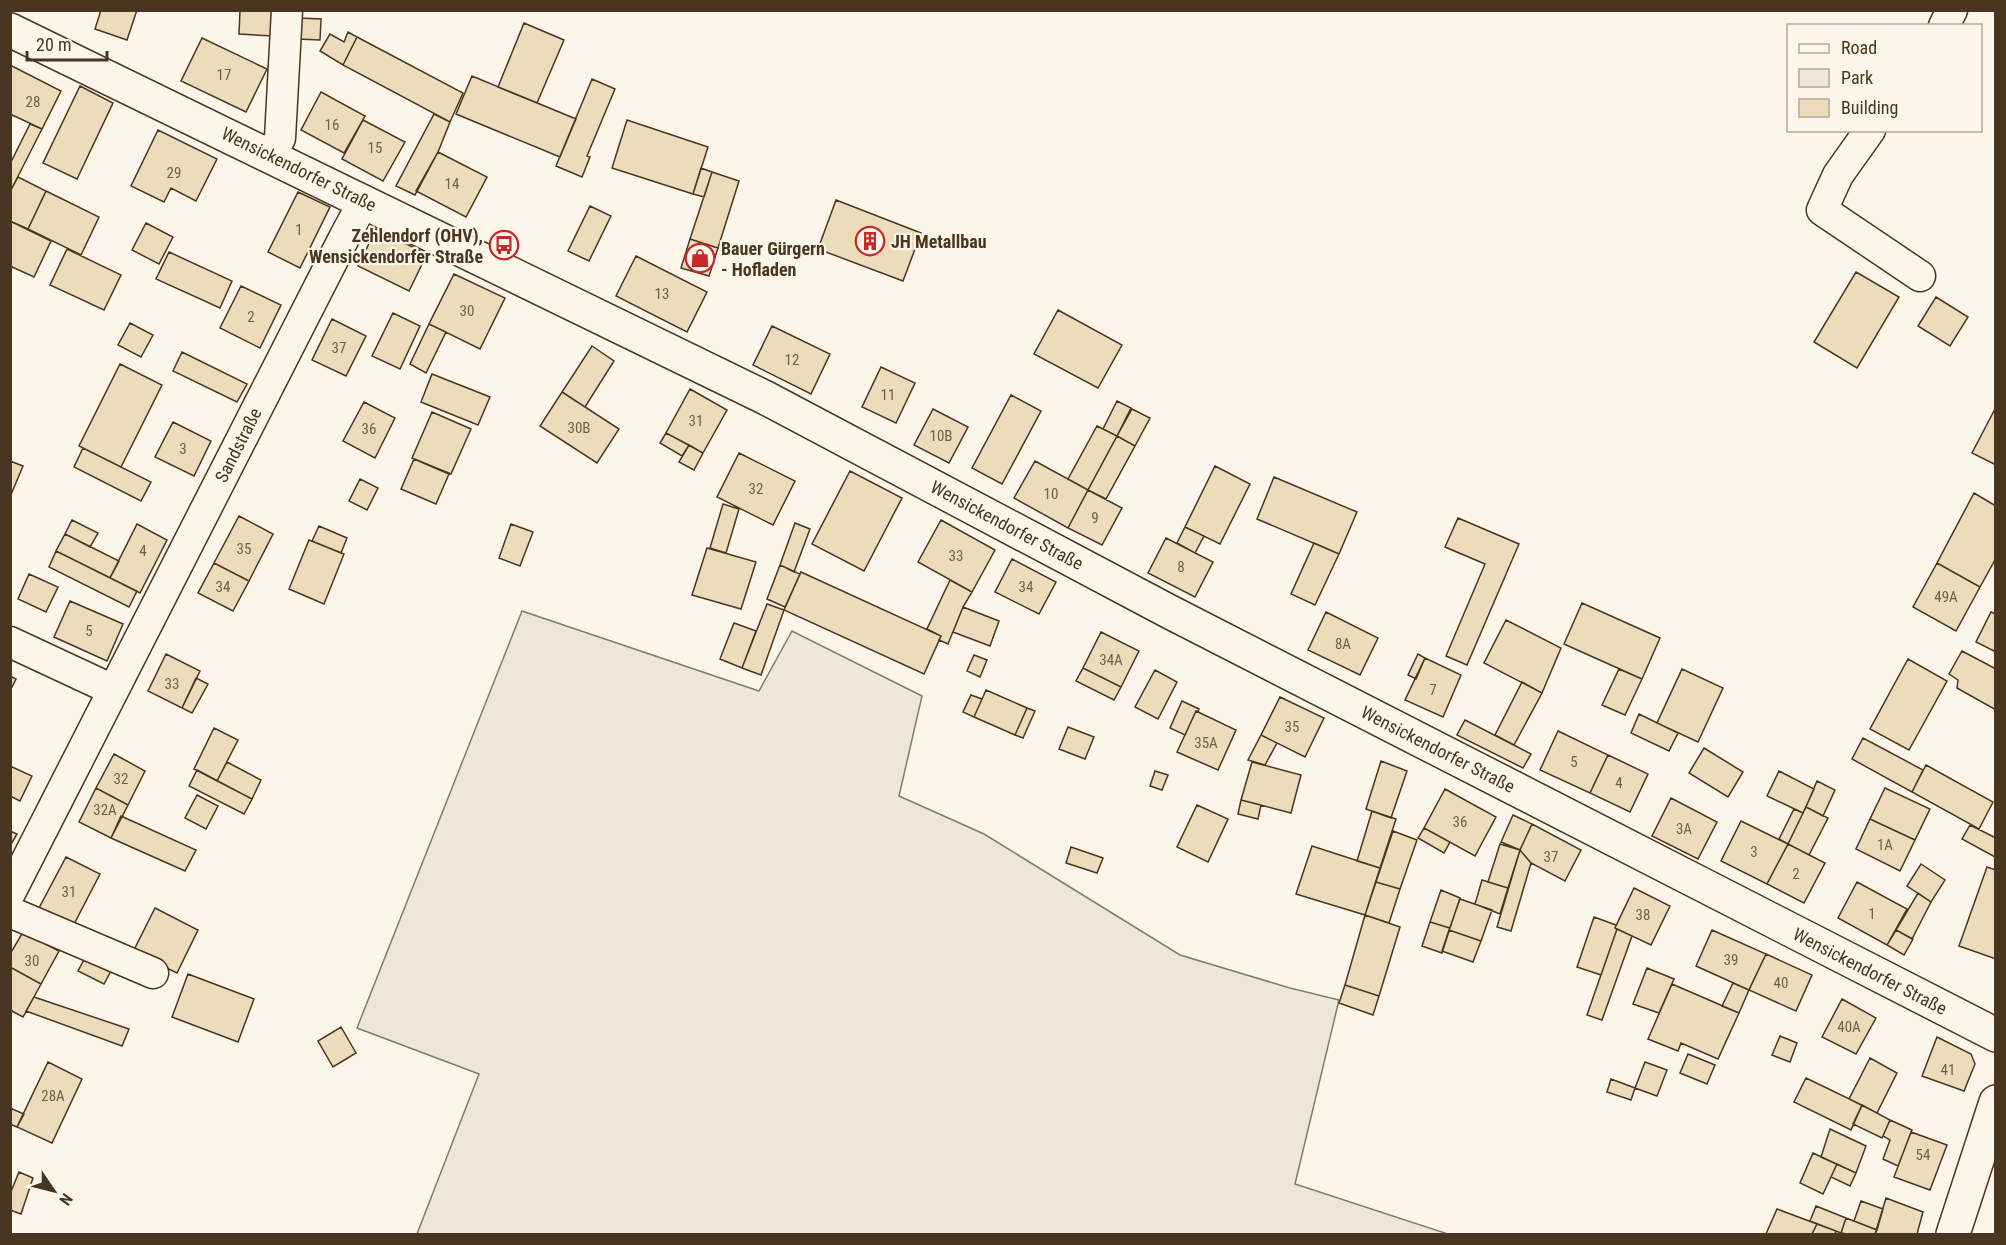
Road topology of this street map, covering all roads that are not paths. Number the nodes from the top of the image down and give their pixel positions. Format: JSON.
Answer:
{"nodes":[{"id":1,"x":287,"y":10,"type":"edge"},
{"id":2,"x":1953,"y":10,"type":"edge"},
{"id":3,"x":1945,"y":24,"type":"edge"},
{"id":4,"x":10,"y":30,"type":"edge"},
{"id":5,"x":1869,"y":132,"type":"edge"},
{"id":6,"x":271,"y":156,"type":"junction"},
{"id":7,"x":364,"y":201,"type":"junction"},
{"id":8,"x":1920,"y":276,"type":"dead end"},
{"id":9,"x":10,"y":642,"type":"edge"},
{"id":10,"x":113,"y":690,"type":"junction"},
{"id":11,"x":10,"y":893,"type":"edge"},
{"id":12,"x":10,"y":912,"type":"edge"},
{"id":13,"x":153,"y":973,"type":"dead end"},
{"id":14,"x":1995,"y":1035,"type":"edge"},
{"id":15,"x":1995,"y":1102,"type":"edge"},
{"id":16,"x":1953,"y":1234,"type":"edge"}],
"edges":[{"from":1,"to":6,"type":"street"},
{"from":2,"to":3,"type":"street"},
{"from":4,"to":6,"type":"main road","name":"Wensickendorfer Straße"},
{"from":5,"to":8,"type":"street"},
{"from":6,"to":7,"type":"main road","name":"Wensickendorfer Straße"},
{"from":7,"to":10,"type":"street","name":"Sandstraße"},
{"from":7,"to":14,"type":"main road","name":"Wensickendorfer Straße"},
{"from":9,"to":10,"type":"street"},
{"from":10,"to":11,"type":"street","name":"Sandstraße"},
{"from":12,"to":13,"type":"street"},
{"from":15,"to":16,"type":"main road"}]}
